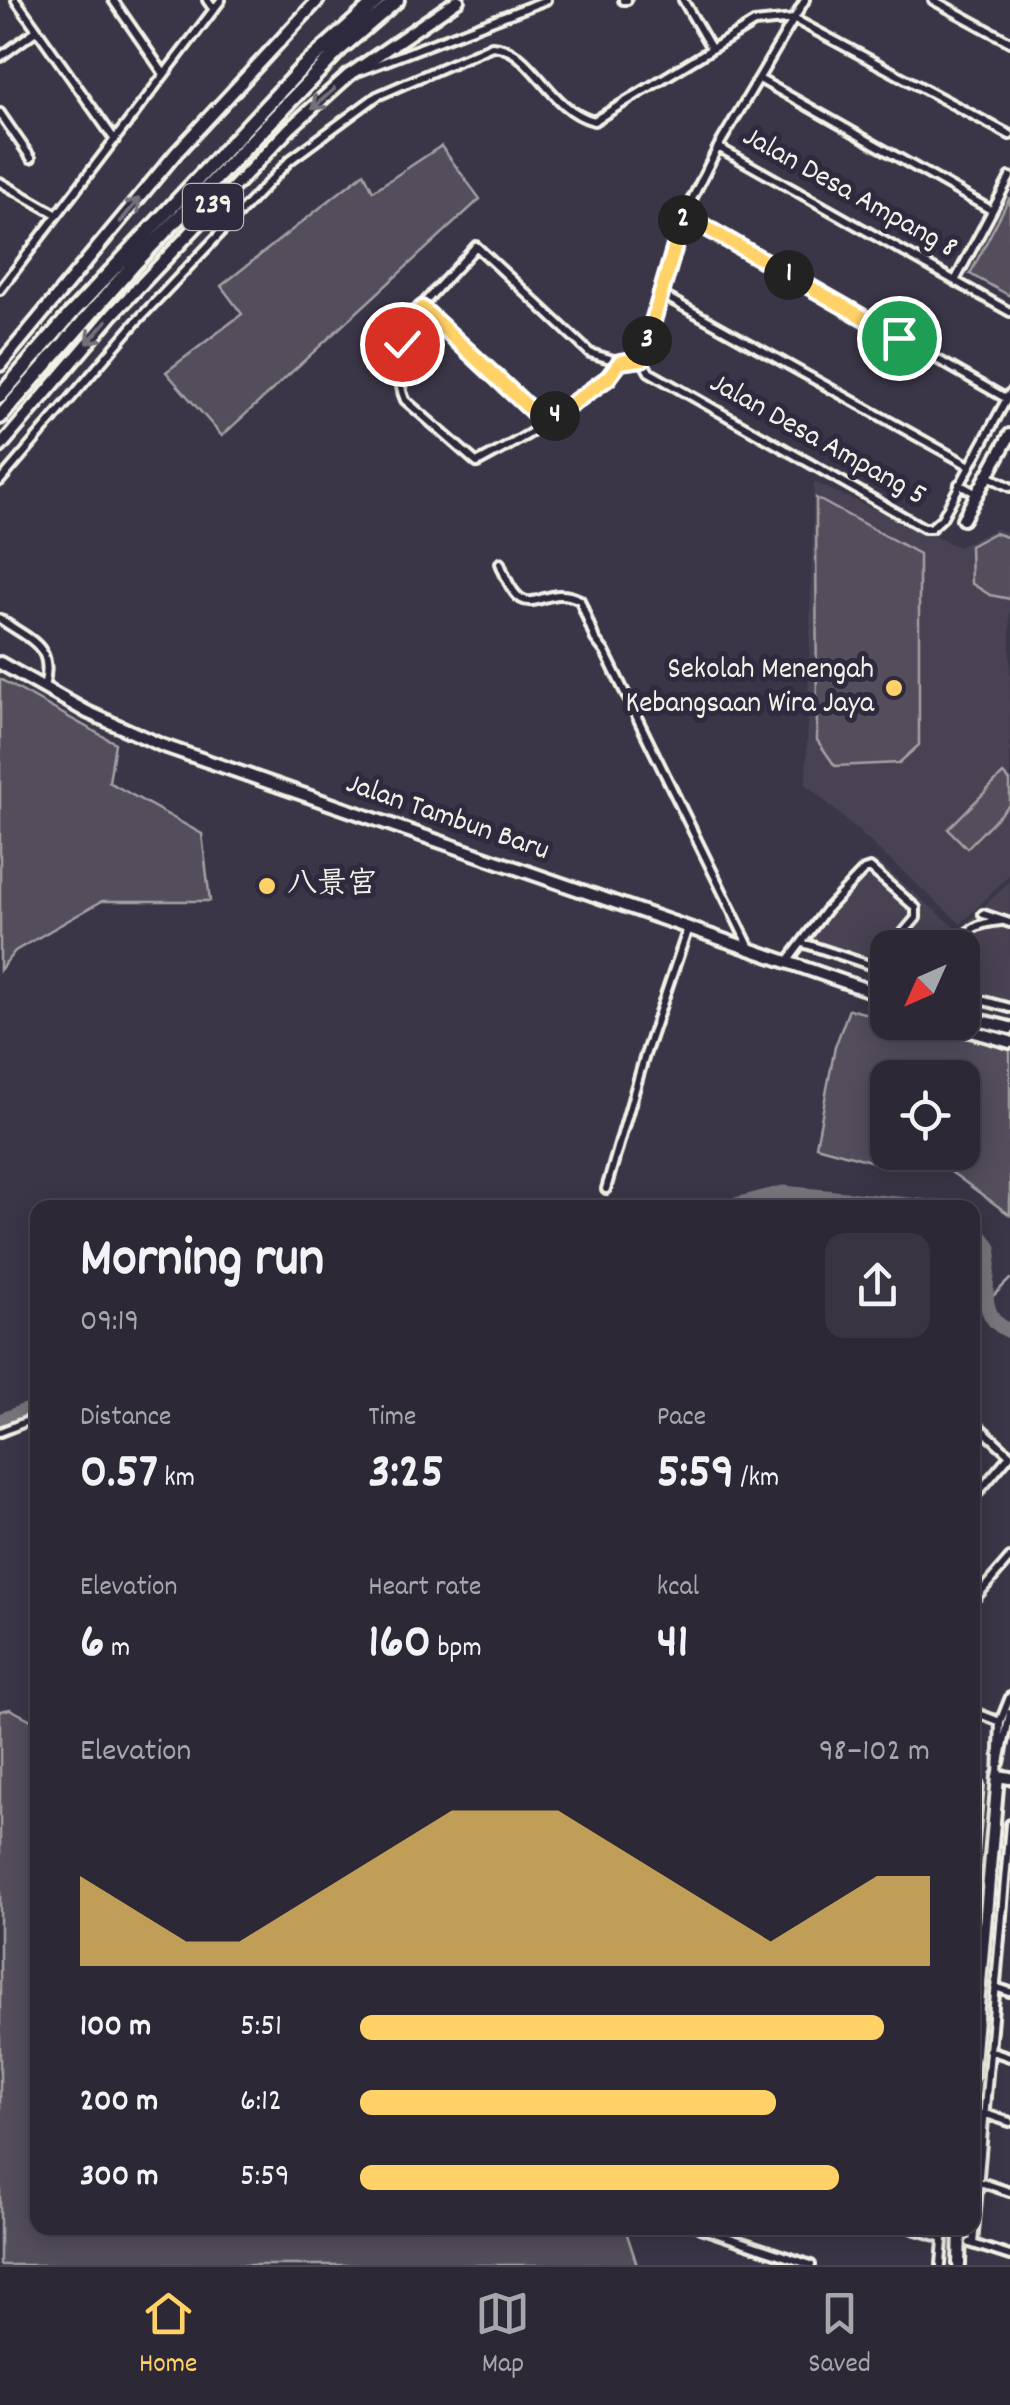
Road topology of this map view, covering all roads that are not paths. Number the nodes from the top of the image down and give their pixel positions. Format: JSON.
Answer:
{"nodes":[{"id":1,"x":16,"y":0,"type":"edge"},
{"id":2,"x":112,"y":0,"type":"edge"},
{"id":3,"x":206,"y":0,"type":"edge"},
{"id":4,"x":221,"y":0,"type":"edge"},
{"id":5,"x":318,"y":0,"type":"edge"},
{"id":6,"x":378,"y":0,"type":"edge"},
{"id":7,"x":396,"y":0,"type":"edge"},
{"id":8,"x":458,"y":0,"type":"edge"},
{"id":9,"x":546,"y":0,"type":"edge"},
{"id":10,"x":683,"y":0,"type":"edge"},
{"id":11,"x":805,"y":0,"type":"edge"},
{"id":12,"x":932,"y":0,"type":"edge"},
{"id":13,"x":214,"y":10,"type":"junction"},
{"id":14,"x":794,"y":19,"type":"junction"},
{"id":15,"x":37,"y":30,"type":"junction"},
{"id":16,"x":1010,"y":42,"type":"edge"},
{"id":17,"x":711,"y":48,"type":"junction"},
{"id":18,"x":0,"y":57,"type":"edge"},
{"id":19,"x":164,"y":74,"type":"junction"},
{"id":20,"x":349,"y":75,"type":"junction"},
{"id":21,"x":761,"y":80,"type":"junction"},
{"id":22,"x":0,"y":113,"type":"edge"},
{"id":23,"x":1010,"y":135,"type":"edge"},
{"id":24,"x":116,"y":140,"type":"junction"},
{"id":25,"x":718,"y":147,"type":"junction"},
{"id":26,"x":31,"y":158,"type":"dead end"},
{"id":27,"x":1010,"y":176,"type":"edge"},
{"id":28,"x":0,"y":182,"type":"edge"},
{"id":29,"x":991,"y":210,"type":"junction"},
{"id":30,"x":56,"y":214,"type":"junction"},
{"id":31,"x":684,"y":215,"type":"junction"},
{"id":32,"x":0,"y":269,"type":"edge"},
{"id":33,"x":11,"y":275,"type":"junction"},
{"id":34,"x":956,"y":279,"type":"junction"},
{"id":35,"x":0,"y":290,"type":"edge"},
{"id":36,"x":659,"y":293,"type":"junction"},
{"id":37,"x":422,"y":308,"type":"junction"},
{"id":38,"x":1010,"y":312,"type":"edge"},
{"id":39,"x":642,"y":359,"type":"junction"},
{"id":40,"x":620,"y":362,"type":"junction"},
{"id":41,"x":0,"y":365,"type":"edge"},
{"id":42,"x":0,"y":396,"type":"edge"},
{"id":43,"x":1008,"y":396,"type":"edge"},
{"id":44,"x":0,"y":417,"type":"edge"},
{"id":45,"x":545,"y":423,"type":"junction"},
{"id":46,"x":1010,"y":435,"type":"edge"},
{"id":47,"x":0,"y":447,"type":"edge"},
{"id":48,"x":970,"y":466,"type":"junction"},
{"id":49,"x":987,"y":475,"type":"junction"},
{"id":50,"x":0,"y":481,"type":"edge"},
{"id":51,"x":1009,"y":483,"type":"edge"},
{"id":52,"x":959,"y":484,"type":"junction"},
{"id":53,"x":977,"y":494,"type":"junction"},
{"id":54,"x":963,"y":518,"type":"dead end"},
{"id":55,"x":500,"y":563,"type":"dead end"},
{"id":56,"x":0,"y":620,"type":"edge"},
{"id":57,"x":0,"y":663,"type":"edge"},
{"id":58,"x":43,"y":688,"type":"junction"},
{"id":59,"x":983,"y":914,"type":"dead end"},
{"id":60,"x":1000,"y":921,"type":"junction"},
{"id":61,"x":1010,"y":924,"type":"edge"},
{"id":62,"x":688,"y":928,"type":"junction"},
{"id":63,"x":906,"y":930,"type":"edge"},
{"id":64,"x":971,"y":930,"type":"edge"},
{"id":65,"x":803,"y":942,"type":"junction"},
{"id":66,"x":750,"y":949,"type":"junction"},
{"id":67,"x":786,"y":963,"type":"junction"},
{"id":68,"x":870,"y":966,"type":"edge"},
{"id":69,"x":870,"y":991,"type":"edge"},
{"id":70,"x":980,"y":1000,"type":"edge"},
{"id":71,"x":1010,"y":1008,"type":"edge"},
{"id":72,"x":980,"y":1020,"type":"edge"},
{"id":73,"x":1010,"y":1028,"type":"edge"},
{"id":74,"x":980,"y":1033,"type":"edge"},
{"id":75,"x":1010,"y":1042,"type":"edge"},
{"id":76,"x":606,"y":1189,"type":"dead end"},
{"id":77,"x":30,"y":1421,"type":"edge"},
{"id":78,"x":980,"y":1427,"type":"edge"},
{"id":79,"x":0,"y":1432,"type":"edge"},
{"id":80,"x":1010,"y":1455,"type":"edge"},
{"id":81,"x":980,"y":1491,"type":"edge"},
{"id":82,"x":1010,"y":1558,"type":"edge"},
{"id":83,"x":980,"y":1593,"type":"edge"},
{"id":84,"x":1010,"y":1697,"type":"edge"},
{"id":85,"x":1010,"y":1710,"type":"edge"},
{"id":86,"x":980,"y":1714,"type":"edge"},
{"id":87,"x":1000,"y":1722,"type":"junction"},
{"id":88,"x":1005,"y":1736,"type":"junction"},
{"id":89,"x":1002,"y":1773,"type":"edge"},
{"id":90,"x":1010,"y":1824,"type":"edge"},
{"id":91,"x":980,"y":1841,"type":"edge"},
{"id":92,"x":993,"y":1844,"type":"junction"},
{"id":93,"x":1008,"y":1856,"type":"edge"},
{"id":94,"x":1001,"y":1924,"type":"junction"},
{"id":95,"x":1010,"y":1927,"type":"edge"},
{"id":96,"x":980,"y":1987,"type":"edge"},
{"id":97,"x":995,"y":1987,"type":"junction"},
{"id":98,"x":1010,"y":1992,"type":"edge"},
{"id":99,"x":989,"y":2050,"type":"junction"},
{"id":100,"x":1010,"y":2057,"type":"edge"},
{"id":101,"x":983,"y":2114,"type":"junction"},
{"id":102,"x":1010,"y":2122,"type":"edge"},
{"id":103,"x":980,"y":2148,"type":"edge"},
{"id":104,"x":980,"y":2182,"type":"edge"},
{"id":105,"x":1010,"y":2192,"type":"edge"},
{"id":106,"x":721,"y":2235,"type":"edge"},
{"id":107,"x":933,"y":2235,"type":"edge"},
{"id":108,"x":943,"y":2235,"type":"edge"},
{"id":109,"x":959,"y":2235,"type":"edge"},
{"id":110,"x":974,"y":2235,"type":"edge"},
{"id":111,"x":943,"y":2238,"type":"junction"},
{"id":112,"x":959,"y":2241,"type":"junction"},
{"id":113,"x":973,"y":2244,"type":"junction"},
{"id":114,"x":1010,"y":2256,"type":"edge"},
{"id":115,"x":811,"y":2265,"type":"edge"},
{"id":116,"x":941,"y":2265,"type":"edge"},
{"id":117,"x":959,"y":2265,"type":"edge"}],
"edges":[{"from":1,"to":15,"type":"street"},
{"from":2,"to":19,"type":"street"},
{"from":3,"to":13,"type":"street"},
{"from":4,"to":13,"type":"street"},
{"from":41,"to":5,"type":"main road","one_way":true},
{"from":6,"to":42,"type":"highway"},
{"from":7,"to":44,"type":"highway"},
{"from":8,"to":20,"type":"main road","number":"239"},
{"from":9,"to":20,"type":"street"},
{"from":10,"to":17,"type":"street"},
{"from":11,"to":14,"type":"street"},
{"from":12,"to":16,"type":"street"},
{"from":13,"to":19,"type":"street"},
{"from":14,"to":17,"type":"street"},
{"from":14,"to":21,"type":"street"},
{"from":14,"to":23,"type":"street"},
{"from":15,"to":18,"type":"street"},
{"from":15,"to":24,"type":"street"},
{"from":17,"to":50,"type":"street"},
{"from":19,"to":24,"type":"street"},
{"from":20,"to":47,"type":"main road","number":"239","one_way":true},
{"from":21,"to":25,"type":"street"},
{"from":21,"to":29,"type":"street"},
{"from":22,"to":26,"type":"street"},
{"from":24,"to":30,"type":"street"},
{"from":25,"to":31,"type":"street"},
{"from":25,"to":34,"type":"street","name":"Jalan Desa Ampang 8"},
{"from":27,"to":29,"type":"street"},
{"from":28,"to":30,"type":"street"},
{"from":29,"to":34,"type":"street"},
{"from":30,"to":33,"type":"street"},
{"from":31,"to":36,"type":"street"},
{"from":31,"to":43,"type":"street"},
{"from":32,"to":33,"type":"street"},
{"from":33,"to":35,"type":"street"},
{"from":34,"to":38,"type":"street","name":"Jalan Desa Ampang 8"},
{"from":36,"to":39,"type":"street"},
{"from":36,"to":48,"type":"street"},
{"from":37,"to":40,"type":"street"},
{"from":37,"to":45,"type":"street"},
{"from":37,"to":45,"type":"street"},
{"from":39,"to":40,"type":"street"},
{"from":39,"to":52,"type":"street","name":"Jalan Desa Ampang 5"},
{"from":40,"to":45,"type":"street"},
{"from":43,"to":48,"type":"street","name":"Jalan Desa Ampang 5"},
{"from":46,"to":49,"type":"main road"},
{"from":48,"to":52,"type":"street","name":"Jalan Desa Ampang 5"},
{"from":49,"to":51,"type":"street"},
{"from":49,"to":53,"type":"main road"},
{"from":52,"to":53,"type":"street"},
{"from":53,"to":54,"type":"main road"},
{"from":55,"to":66,"type":"street"},
{"from":56,"to":58,"type":"street"},
{"from":57,"to":58,"type":"main road","name":"Jalan Tambun Baru"},
{"from":58,"to":62,"type":"main road","name":"Jalan Tambun Baru"},
{"from":59,"to":60,"type":"street"},
{"from":60,"to":61,"type":"street"},
{"from":60,"to":64,"type":"street"},
{"from":62,"to":66,"type":"main road","name":"Jalan Tambun Baru"},
{"from":62,"to":76,"type":"street"},
{"from":63,"to":65,"type":"street"},
{"from":65,"to":67,"type":"street"},
{"from":65,"to":68,"type":"street"},
{"from":66,"to":67,"type":"main road","name":"Jalan Tambun Baru"},
{"from":67,"to":69,"type":"main road","name":"Jalan Tambun Baru"},
{"from":70,"to":71,"type":"street"},
{"from":72,"to":73,"type":"main road"},
{"from":74,"to":75,"type":"main road"},
{"from":77,"to":79,"type":"street"},
{"from":78,"to":80,"type":"street"},
{"from":80,"to":81,"type":"street"},
{"from":82,"to":83,"type":"street"},
{"from":84,"to":87,"type":"street"},
{"from":85,"to":87,"type":"street"},
{"from":85,"to":88,"type":"street"},
{"from":86,"to":87,"type":"street"},
{"from":87,"to":88,"type":"street"},
{"from":87,"to":89,"type":"street"},
{"from":88,"to":89,"type":"street"},
{"from":89,"to":92,"type":"main road"},
{"from":90,"to":93,"type":"street"},
{"from":91,"to":92,"type":"street"},
{"from":92,"to":96,"type":"main road"},
{"from":93,"to":94,"type":"street"},
{"from":94,"to":95,"type":"street"},
{"from":94,"to":97,"type":"street"},
{"from":97,"to":98,"type":"street"},
{"from":97,"to":99,"type":"street"},
{"from":99,"to":100,"type":"street"},
{"from":99,"to":101,"type":"street"},
{"from":101,"to":102,"type":"street"},
{"from":101,"to":103,"type":"street"},
{"from":104,"to":105,"type":"street"},
{"from":106,"to":115,"type":"street"},
{"from":107,"to":111,"type":"street"},
{"from":108,"to":111,"type":"street"},
{"from":109,"to":112,"type":"main road"},
{"from":110,"to":113,"type":"street"},
{"from":111,"to":116,"type":"street"},
{"from":112,"to":113,"type":"street"},
{"from":112,"to":117,"type":"main road"},
{"from":113,"to":114,"type":"street"}]}
